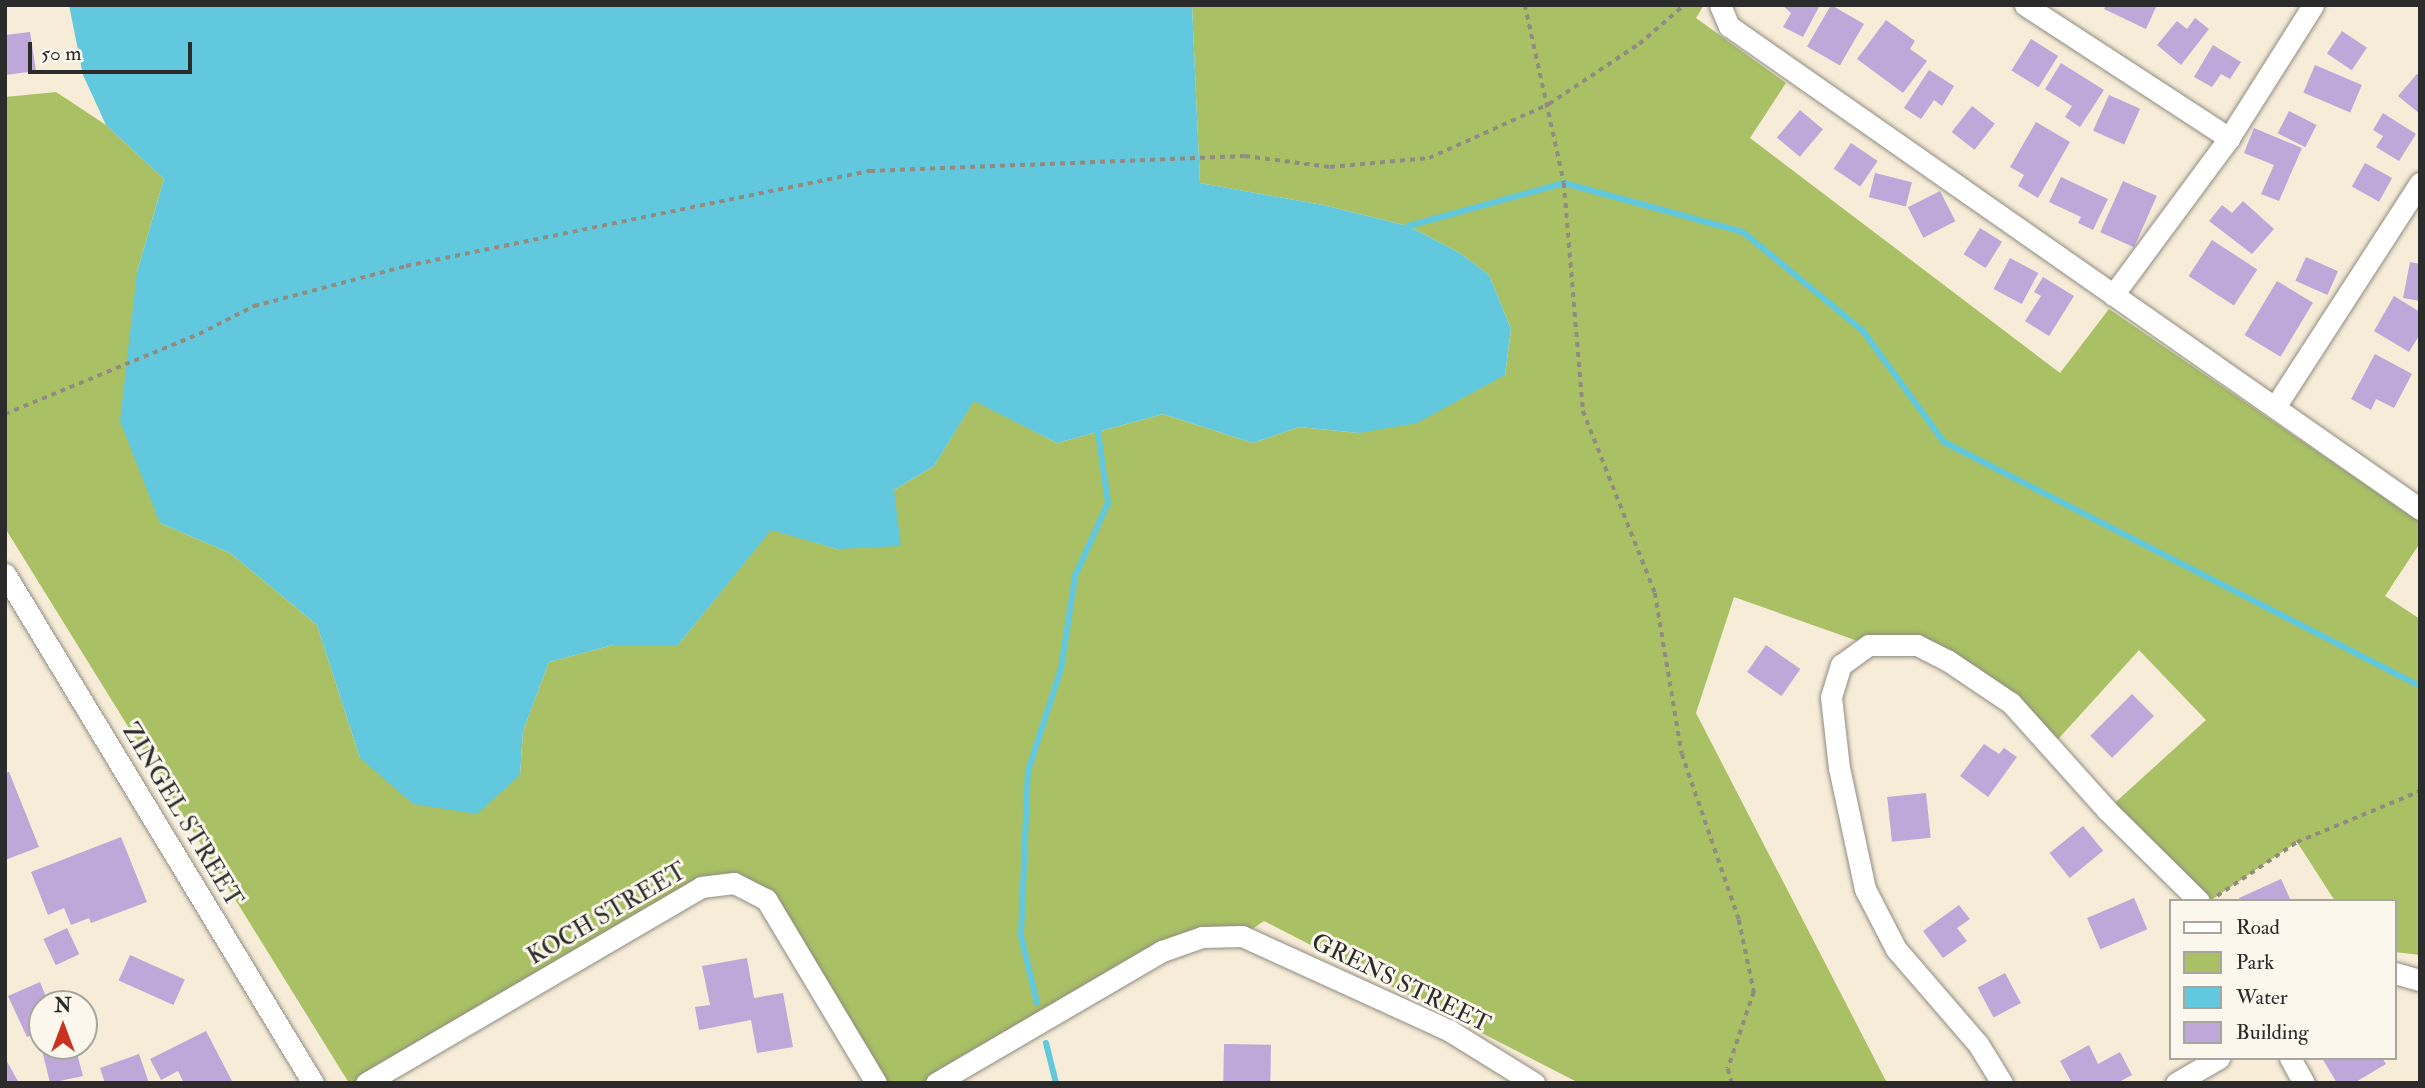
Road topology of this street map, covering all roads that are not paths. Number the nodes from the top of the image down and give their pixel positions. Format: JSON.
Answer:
{"nodes":[{"id":1,"x":1720,"y":5,"type":"edge"},
{"id":2,"x":2025,"y":5,"type":"edge"},
{"id":3,"x":2313,"y":5,"type":"edge"},
{"id":4,"x":2229,"y":138,"type":"junction"},
{"id":5,"x":2420,"y":183,"type":"edge"},
{"id":6,"x":2113,"y":295,"type":"junction"},
{"id":7,"x":2275,"y":407,"type":"junction"},
{"id":8,"x":2420,"y":509,"type":"edge"},
{"id":9,"x":5,"y":574,"type":"edge"},
{"id":10,"x":2197,"y":899,"type":"edge"},
{"id":11,"x":2397,"y":973,"type":"edge"},
{"id":12,"x":2420,"y":979,"type":"edge"},
{"id":13,"x":2216,"y":1060,"type":"edge"},
{"id":14,"x":2291,"y":1060,"type":"edge"},
{"id":15,"x":313,"y":1083,"type":"edge"},
{"id":16,"x":366,"y":1083,"type":"edge"},
{"id":17,"x":876,"y":1083,"type":"edge"},
{"id":18,"x":936,"y":1083,"type":"edge"},
{"id":19,"x":1534,"y":1083,"type":"edge"},
{"id":20,"x":2002,"y":1083,"type":"edge"},
{"id":21,"x":2176,"y":1083,"type":"edge"},
{"id":22,"x":2304,"y":1083,"type":"edge"}],
"edges":[{"from":1,"to":6,"type":"street"},
{"from":2,"to":4,"type":"street"},
{"from":3,"to":4,"type":"street"},
{"from":4,"to":6,"type":"street"},
{"from":5,"to":7,"type":"street"},
{"from":6,"to":7,"type":"street"},
{"from":7,"to":8,"type":"street"},
{"from":9,"to":15,"type":"street","name":"ZINGEL STREET"},
{"from":10,"to":20,"type":"street"},
{"from":11,"to":12,"type":"street"},
{"from":13,"to":21,"type":"street"},
{"from":14,"to":22,"type":"street"},
{"from":16,"to":17,"type":"street","name":"KOCH STREET"},
{"from":18,"to":19,"type":"street","name":"GRENS STREET"}]}
